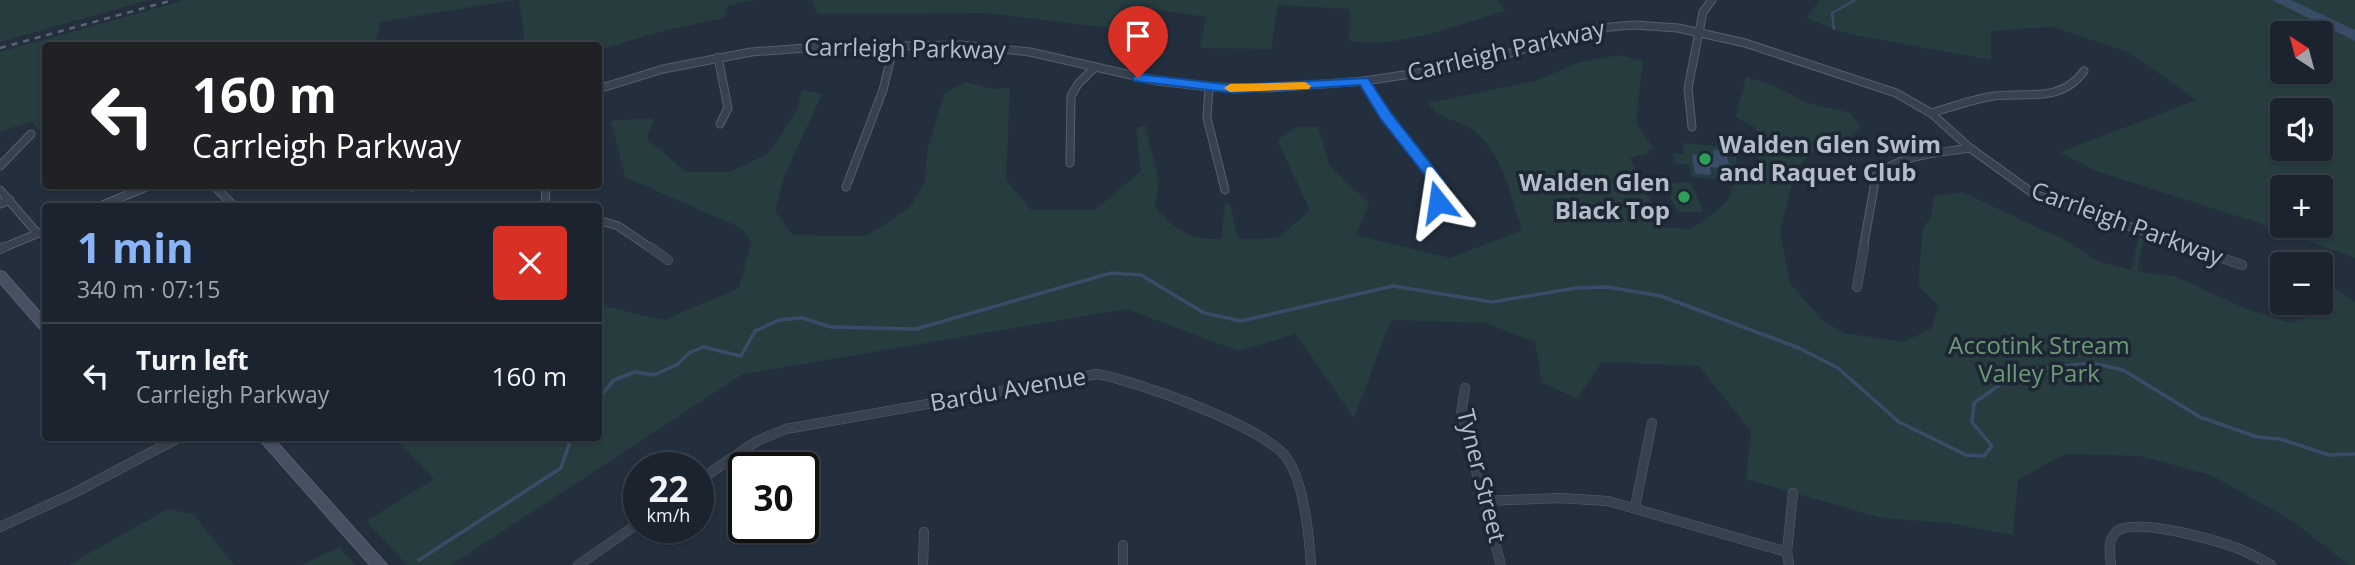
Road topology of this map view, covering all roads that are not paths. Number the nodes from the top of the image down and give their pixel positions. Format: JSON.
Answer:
{"nodes":[{"id":1,"x":1712,"y":0,"type":"edge"},
{"id":2,"x":1699,"y":31,"type":"junction"},
{"id":3,"x":894,"y":46,"type":"junction"},
{"id":4,"x":718,"y":57,"type":"junction"},
{"id":5,"x":1094,"y":68,"type":"junction"},
{"id":6,"x":2084,"y":71,"type":"dead end"},
{"id":7,"x":1364,"y":81,"type":"junction"},
{"id":8,"x":1209,"y":87,"type":"junction"},
{"id":9,"x":602,"y":88,"type":"edge"},
{"id":10,"x":1931,"y":113,"type":"junction"},
{"id":11,"x":720,"y":124,"type":"dead end"},
{"id":12,"x":1692,"y":127,"type":"dead end"},
{"id":13,"x":31,"y":134,"type":"dead end"},
{"id":14,"x":1970,"y":148,"type":"junction"},
{"id":15,"x":1070,"y":163,"type":"dead end"},
{"id":16,"x":0,"y":166,"type":"edge"},
{"id":17,"x":846,"y":187,"type":"dead end"},
{"id":18,"x":142,"y":189,"type":"edge"},
{"id":19,"x":217,"y":189,"type":"edge"},
{"id":20,"x":0,"y":190,"type":"edge"},
{"id":21,"x":1225,"y":190,"type":"dead end"},
{"id":22,"x":10,"y":200,"type":"junction"},
{"id":23,"x":1438,"y":202,"type":"dead end"},
{"id":24,"x":107,"y":203,"type":"edge"},
{"id":25,"x":231,"y":203,"type":"edge"},
{"id":26,"x":0,"y":204,"type":"edge"},
{"id":27,"x":602,"y":221,"type":"edge"},
{"id":28,"x":42,"y":231,"type":"edge"},
{"id":29,"x":37,"y":233,"type":"junction"},
{"id":30,"x":0,"y":249,"type":"edge"},
{"id":31,"x":668,"y":260,"type":"dead end"},
{"id":32,"x":2242,"y":265,"type":"dead end"},
{"id":33,"x":0,"y":275,"type":"edge"},
{"id":34,"x":1857,"y":288,"type":"dead end"},
{"id":35,"x":42,"y":324,"type":"edge"},
{"id":36,"x":1465,"y":388,"type":"dead end"},
{"id":37,"x":1652,"y":423,"type":"dead end"},
{"id":38,"x":172,"y":441,"type":"edge"},
{"id":39,"x":268,"y":441,"type":"edge"},
{"id":40,"x":714,"y":470,"type":"edge"},
{"id":41,"x":1793,"y":493,"type":"dead end"},
{"id":42,"x":1485,"y":501,"type":"junction"},
{"id":43,"x":1635,"y":508,"type":"junction"},
{"id":44,"x":0,"y":527,"type":"edge"},
{"id":45,"x":924,"y":532,"type":"dead end"},
{"id":46,"x":623,"y":534,"type":"edge"},
{"id":47,"x":1123,"y":545,"type":"dead end"},
{"id":48,"x":1787,"y":552,"type":"junction"},
{"id":49,"x":379,"y":565,"type":"edge"},
{"id":50,"x":578,"y":565,"type":"edge"},
{"id":51,"x":923,"y":565,"type":"edge"},
{"id":52,"x":1123,"y":565,"type":"edge"},
{"id":53,"x":1311,"y":565,"type":"edge"},
{"id":54,"x":1501,"y":565,"type":"edge"},
{"id":55,"x":1789,"y":565,"type":"edge"},
{"id":56,"x":2110,"y":565,"type":"edge"},
{"id":57,"x":2271,"y":565,"type":"edge"}],
"edges":[{"from":1,"to":2,"type":"street"},
{"from":2,"to":7,"type":"street","name":"Carrleigh Parkway"},
{"from":2,"to":10,"type":"street","name":"Carrleigh Parkway"},
{"from":2,"to":12,"type":"street"},
{"from":3,"to":4,"type":"street","name":"Carrleigh Parkway"},
{"from":3,"to":5,"type":"street","name":"Carrleigh Parkway"},
{"from":3,"to":17,"type":"street"},
{"from":4,"to":9,"type":"street","name":"Carrleigh Parkway"},
{"from":4,"to":11,"type":"street"},
{"from":5,"to":8,"type":"street","name":"Carrleigh Parkway"},
{"from":5,"to":15,"type":"street"},
{"from":6,"to":10,"type":"street"},
{"from":7,"to":8,"type":"street","name":"Carrleigh Parkway"},
{"from":7,"to":23,"type":"street"},
{"from":8,"to":21,"type":"street"},
{"from":10,"to":14,"type":"street","name":"Carrleigh Parkway"},
{"from":13,"to":16,"type":"street"},
{"from":14,"to":32,"type":"street","name":"Carrleigh Parkway"},
{"from":14,"to":34,"type":"street"},
{"from":18,"to":24,"type":"street"},
{"from":19,"to":25,"type":"street"},
{"from":20,"to":22,"type":"street"},
{"from":22,"to":26,"type":"street"},
{"from":22,"to":29,"type":"street"},
{"from":27,"to":31,"type":"street"},
{"from":28,"to":29,"type":"street"},
{"from":29,"to":30,"type":"street"},
{"from":33,"to":35,"type":"street"},
{"from":36,"to":42,"type":"street","name":"Tyner Street"},
{"from":37,"to":43,"type":"street"},
{"from":38,"to":44,"type":"street"},
{"from":39,"to":49,"type":"street"},
{"from":40,"to":53,"type":"street","name":"Bardu Avenue"},
{"from":41,"to":48,"type":"street"},
{"from":42,"to":43,"type":"street"},
{"from":42,"to":54,"type":"street","name":"Tyner Street"},
{"from":43,"to":48,"type":"street"},
{"from":45,"to":51,"type":"street"},
{"from":46,"to":50,"type":"street"},
{"from":47,"to":52,"type":"street"},
{"from":48,"to":55,"type":"street"},
{"from":56,"to":57,"type":"street"}]}
